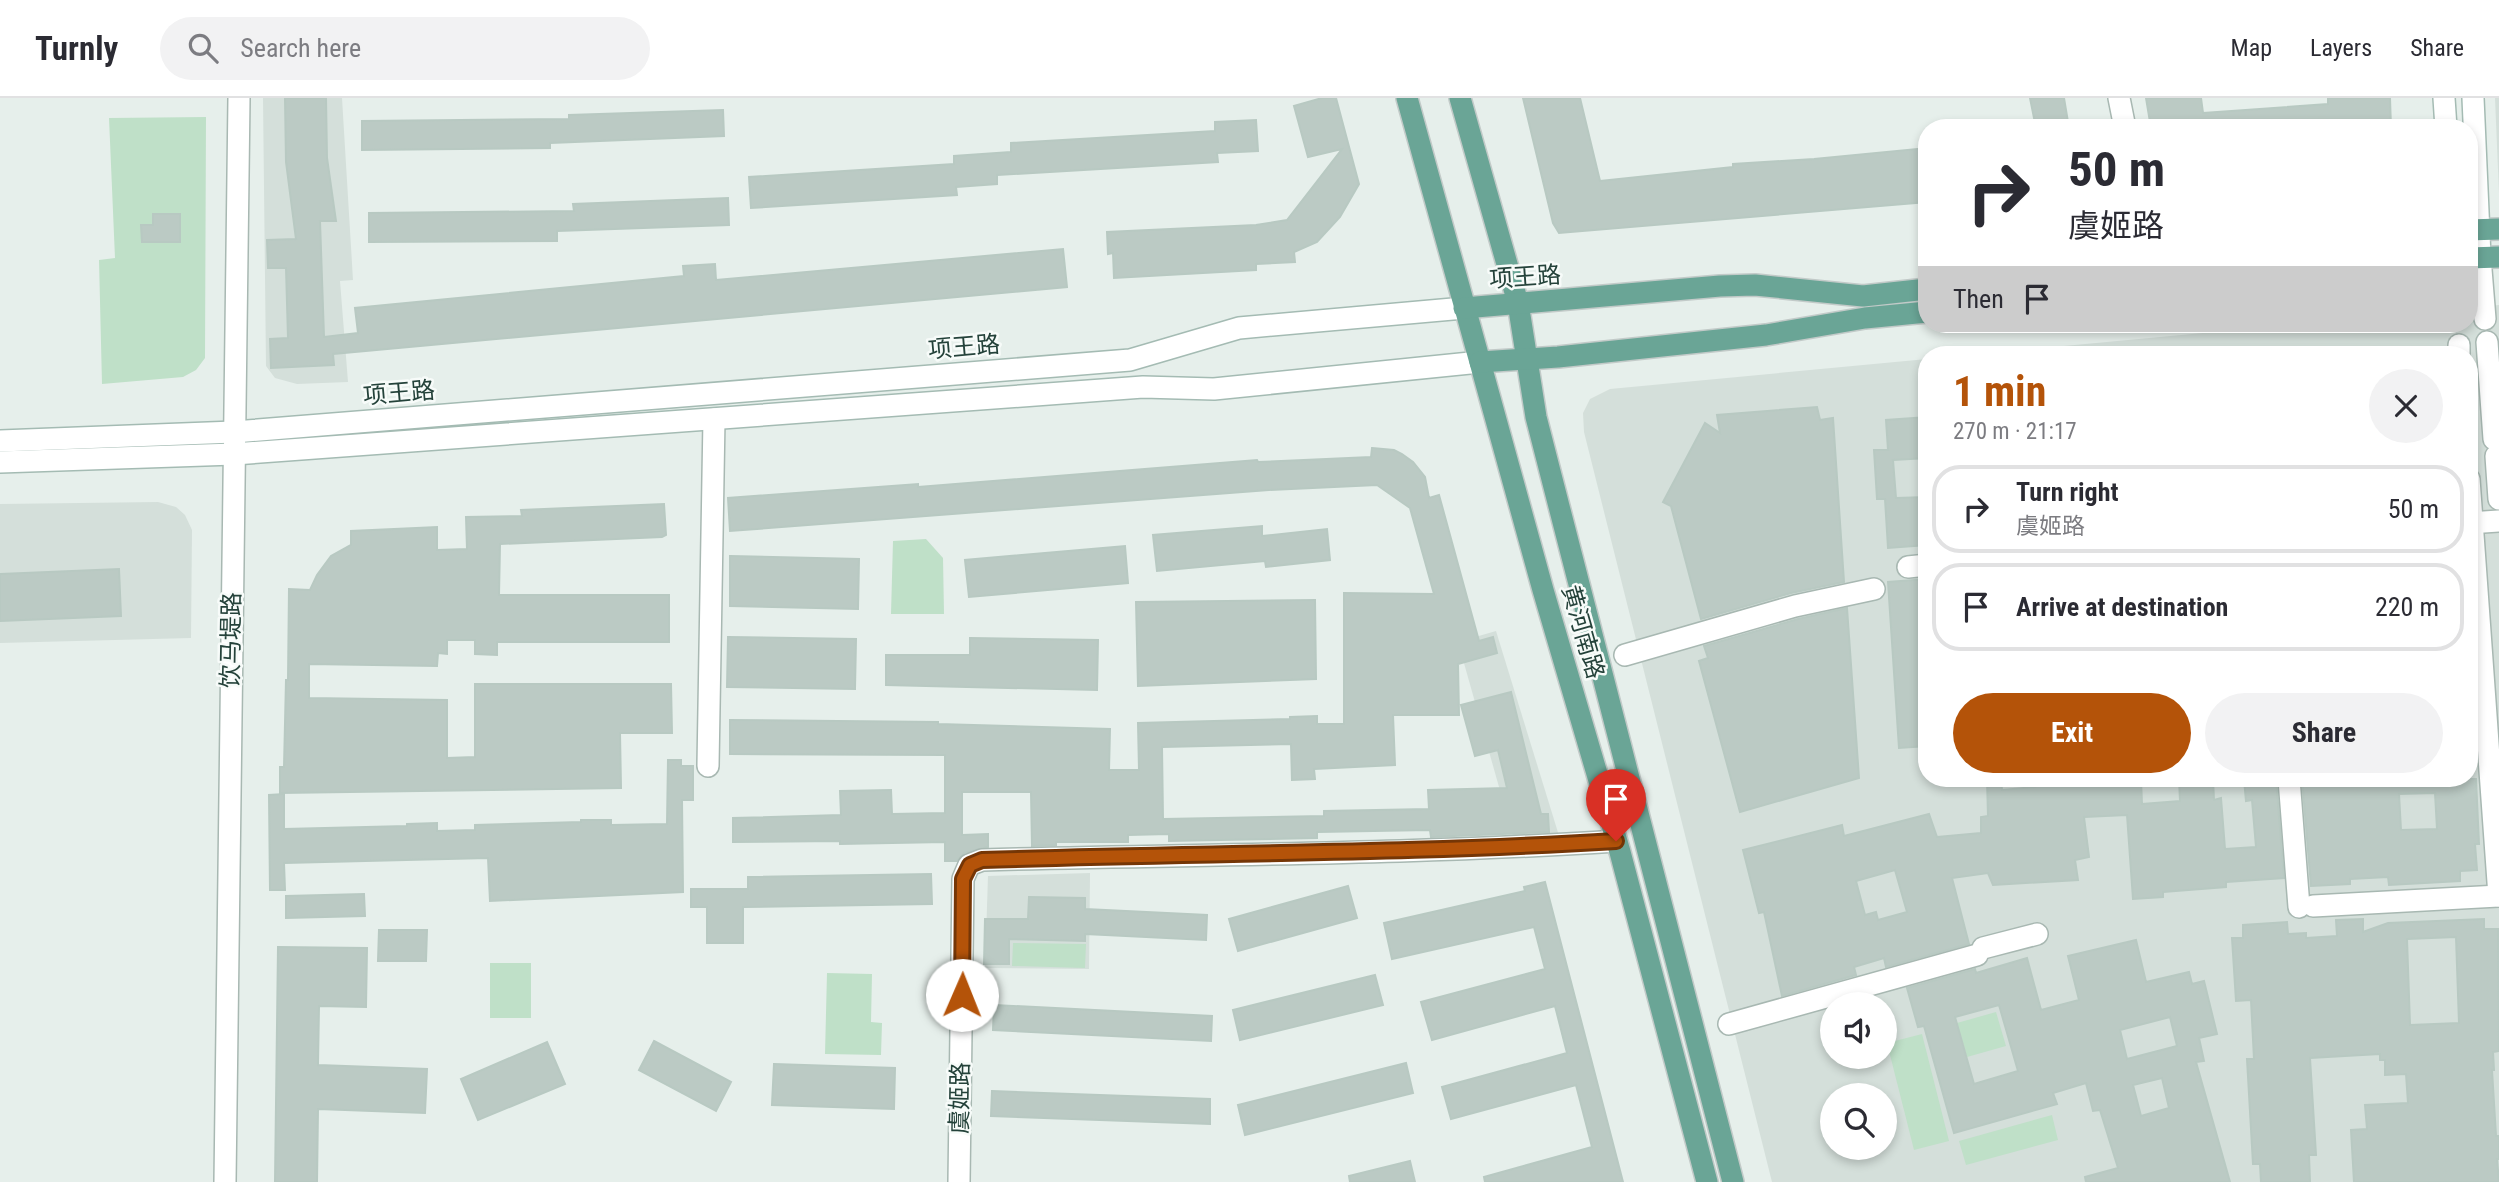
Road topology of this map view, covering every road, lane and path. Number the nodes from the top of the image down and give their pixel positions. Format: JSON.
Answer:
{"nodes":[{"id":1,"x":239,"y":98,"type":"edge"},
{"id":2,"x":1406,"y":98,"type":"edge"},
{"id":3,"x":1460,"y":98,"type":"edge"},
{"id":4,"x":2119,"y":98,"type":"edge"},
{"id":5,"x":2444,"y":98,"type":"edge"},
{"id":6,"x":2473,"y":98,"type":"edge"},
{"id":7,"x":2123,"y":119,"type":"edge"},
{"id":8,"x":2445,"y":119,"type":"edge"},
{"id":9,"x":2474,"y":119,"type":"edge"},
{"id":10,"x":2478,"y":171,"type":"edge"},
{"id":11,"x":2482,"y":230,"type":"edge"},
{"id":12,"x":2483,"y":257,"type":"edge"},
{"id":13,"x":1918,"y":290,"type":"edge"},
{"id":14,"x":1518,"y":303,"type":"junction"},
{"id":15,"x":1464,"y":308,"type":"junction"},
{"id":16,"x":1918,"y":313,"type":"edge"},
{"id":17,"x":2486,"y":318,"type":"dead end"},
{"id":18,"x":2487,"y":342,"type":"dead end"},
{"id":19,"x":1526,"y":359,"type":"junction"},
{"id":20,"x":1480,"y":362,"type":"junction"},
{"id":21,"x":714,"y":419,"type":"junction"},
{"id":22,"x":233,"y":432,"type":"junction"},
{"id":23,"x":0,"y":441,"type":"edge"},
{"id":24,"x":233,"y":454,"type":"junction"},
{"id":25,"x":0,"y":462,"type":"edge"},
{"id":26,"x":2499,"y":499,"type":"edge"},
{"id":27,"x":2499,"y":521,"type":"edge"},
{"id":28,"x":2478,"y":522,"type":"edge"},
{"id":29,"x":2478,"y":581,"type":"edge"},
{"id":30,"x":1874,"y":589,"type":"dead end"},
{"id":31,"x":1625,"y":655,"type":"dead end"},
{"id":32,"x":2492,"y":698,"type":"edge"},
{"id":33,"x":2493,"y":724,"type":"edge"},
{"id":34,"x":708,"y":766,"type":"dead end"},
{"id":35,"x":2290,"y":787,"type":"edge"},
{"id":36,"x":1616,"y":841,"type":"junction"},
{"id":37,"x":2499,"y":896,"type":"edge"},
{"id":38,"x":2037,"y":934,"type":"dead end"},
{"id":39,"x":1729,"y":1024,"type":"dead end"},
{"id":40,"x":225,"y":1182,"type":"edge"},
{"id":41,"x":959,"y":1182,"type":"edge"},
{"id":42,"x":1707,"y":1182,"type":"edge"},
{"id":43,"x":1733,"y":1182,"type":"edge"}],
"edges":[{"from":1,"to":22,"type":"street","name":"饮马堤路"},
{"from":2,"to":15,"type":"main road","name":"黄河南路"},
{"from":3,"to":14,"type":"main road","name":"黄河南路"},
{"from":4,"to":7,"type":"street"},
{"from":5,"to":8,"type":"street"},
{"from":6,"to":9,"type":"street"},
{"from":10,"to":11,"type":"street"},
{"from":11,"to":12,"type":"street"},
{"from":12,"to":17,"type":"street"},
{"from":13,"to":14,"type":"main road","name":"项王路"},
{"from":14,"to":15,"type":"main road","name":"项王路"},
{"from":14,"to":19,"type":"main road","name":"黄河南路"},
{"from":15,"to":20,"type":"main road","name":"黄河南路"},
{"from":15,"to":22,"type":"street","name":"项王路"},
{"from":16,"to":19,"type":"main road","name":"项王路"},
{"from":18,"to":26,"type":"street"},
{"from":19,"to":20,"type":"main road","name":"项王路"},
{"from":19,"to":43,"type":"main road","name":"黄河南路"},
{"from":20,"to":21,"type":"street","name":"项王路"},
{"from":20,"to":36,"type":"main road","name":"黄河南路"},
{"from":21,"to":24,"type":"street","name":"项王路"},
{"from":21,"to":34,"type":"street"},
{"from":22,"to":23,"type":"street","name":"项王路"},
{"from":22,"to":24,"type":"street","name":"饮马堤路"},
{"from":24,"to":25,"type":"street","name":"项王路"},
{"from":24,"to":40,"type":"street","name":"饮马堤路"},
{"from":27,"to":28,"type":"street"},
{"from":29,"to":32,"type":"street"},
{"from":30,"to":31,"type":"street"},
{"from":32,"to":33,"type":"street"},
{"from":33,"to":37,"type":"street"},
{"from":35,"to":37,"type":"street"},
{"from":36,"to":41,"type":"street","name":"虞姬路"},
{"from":36,"to":42,"type":"main road","name":"黄河南路"},
{"from":38,"to":39,"type":"street"}]}
